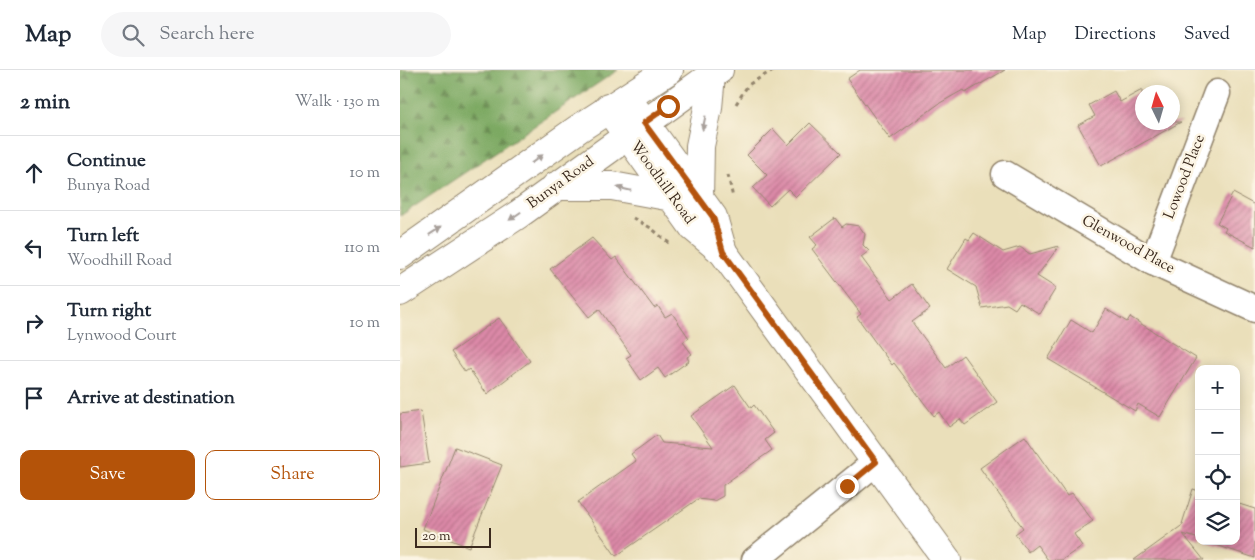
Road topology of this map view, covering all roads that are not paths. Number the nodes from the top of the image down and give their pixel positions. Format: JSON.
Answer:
{"nodes":[{"id":1,"x":668,"y":70,"type":"edge"},
{"id":2,"x":715,"y":73,"type":"edge"},
{"id":3,"x":1217,"y":93,"type":"dead end"},
{"id":4,"x":617,"y":103,"type":"junction"},
{"id":5,"x":636,"y":129,"type":"junction"},
{"id":6,"x":1005,"y":174,"type":"dead end"},
{"id":7,"x":556,"y":186,"type":"junction"},
{"id":8,"x":672,"y":197,"type":"junction"},
{"id":9,"x":699,"y":198,"type":"junction"},
{"id":10,"x":723,"y":252,"type":"junction"},
{"id":11,"x":400,"y":255,"type":"edge"},
{"id":12,"x":1152,"y":262,"type":"junction"},
{"id":13,"x":400,"y":292,"type":"edge"},
{"id":14,"x":1255,"y":309,"type":"edge"},
{"id":15,"x":876,"y":462,"type":"junction"},
{"id":16,"x":755,"y":560,"type":"edge"},
{"id":17,"x":947,"y":560,"type":"edge"}],
"edges":[{"from":1,"to":4,"type":"main road"},
{"from":2,"to":5,"type":"main road","name":"Bunya Road"},
{"from":2,"to":9,"type":"main road","one_way":true},
{"from":3,"to":12,"type":"street","name":"Lowood Place"},
{"from":4,"to":5,"type":"main road","name":"Woodhill Road"},
{"from":11,"to":4,"type":"main road","one_way":true},
{"from":5,"to":7,"type":"main road","name":"Bunya Road"},
{"from":5,"to":8,"type":"main road","name":"Woodhill Road"},
{"from":5,"to":9,"type":"main road","name":"Woodhill Road"},
{"from":6,"to":12,"type":"street","name":"Glenwood Place"},
{"from":8,"to":7,"type":"main road","one_way":true},
{"from":7,"to":13,"type":"main road","name":"Bunya Road","one_way":true},
{"from":8,"to":10,"type":"main road","name":"Woodhill Road"},
{"from":9,"to":10,"type":"main road","name":"Woodhill Road"},
{"from":10,"to":15,"type":"main road","name":"Woodhill Road"},
{"from":12,"to":14,"type":"street","name":"Glenwood Place"},
{"from":15,"to":16,"type":"street"},
{"from":15,"to":17,"type":"main road","name":"Woodhill Road"}]}
